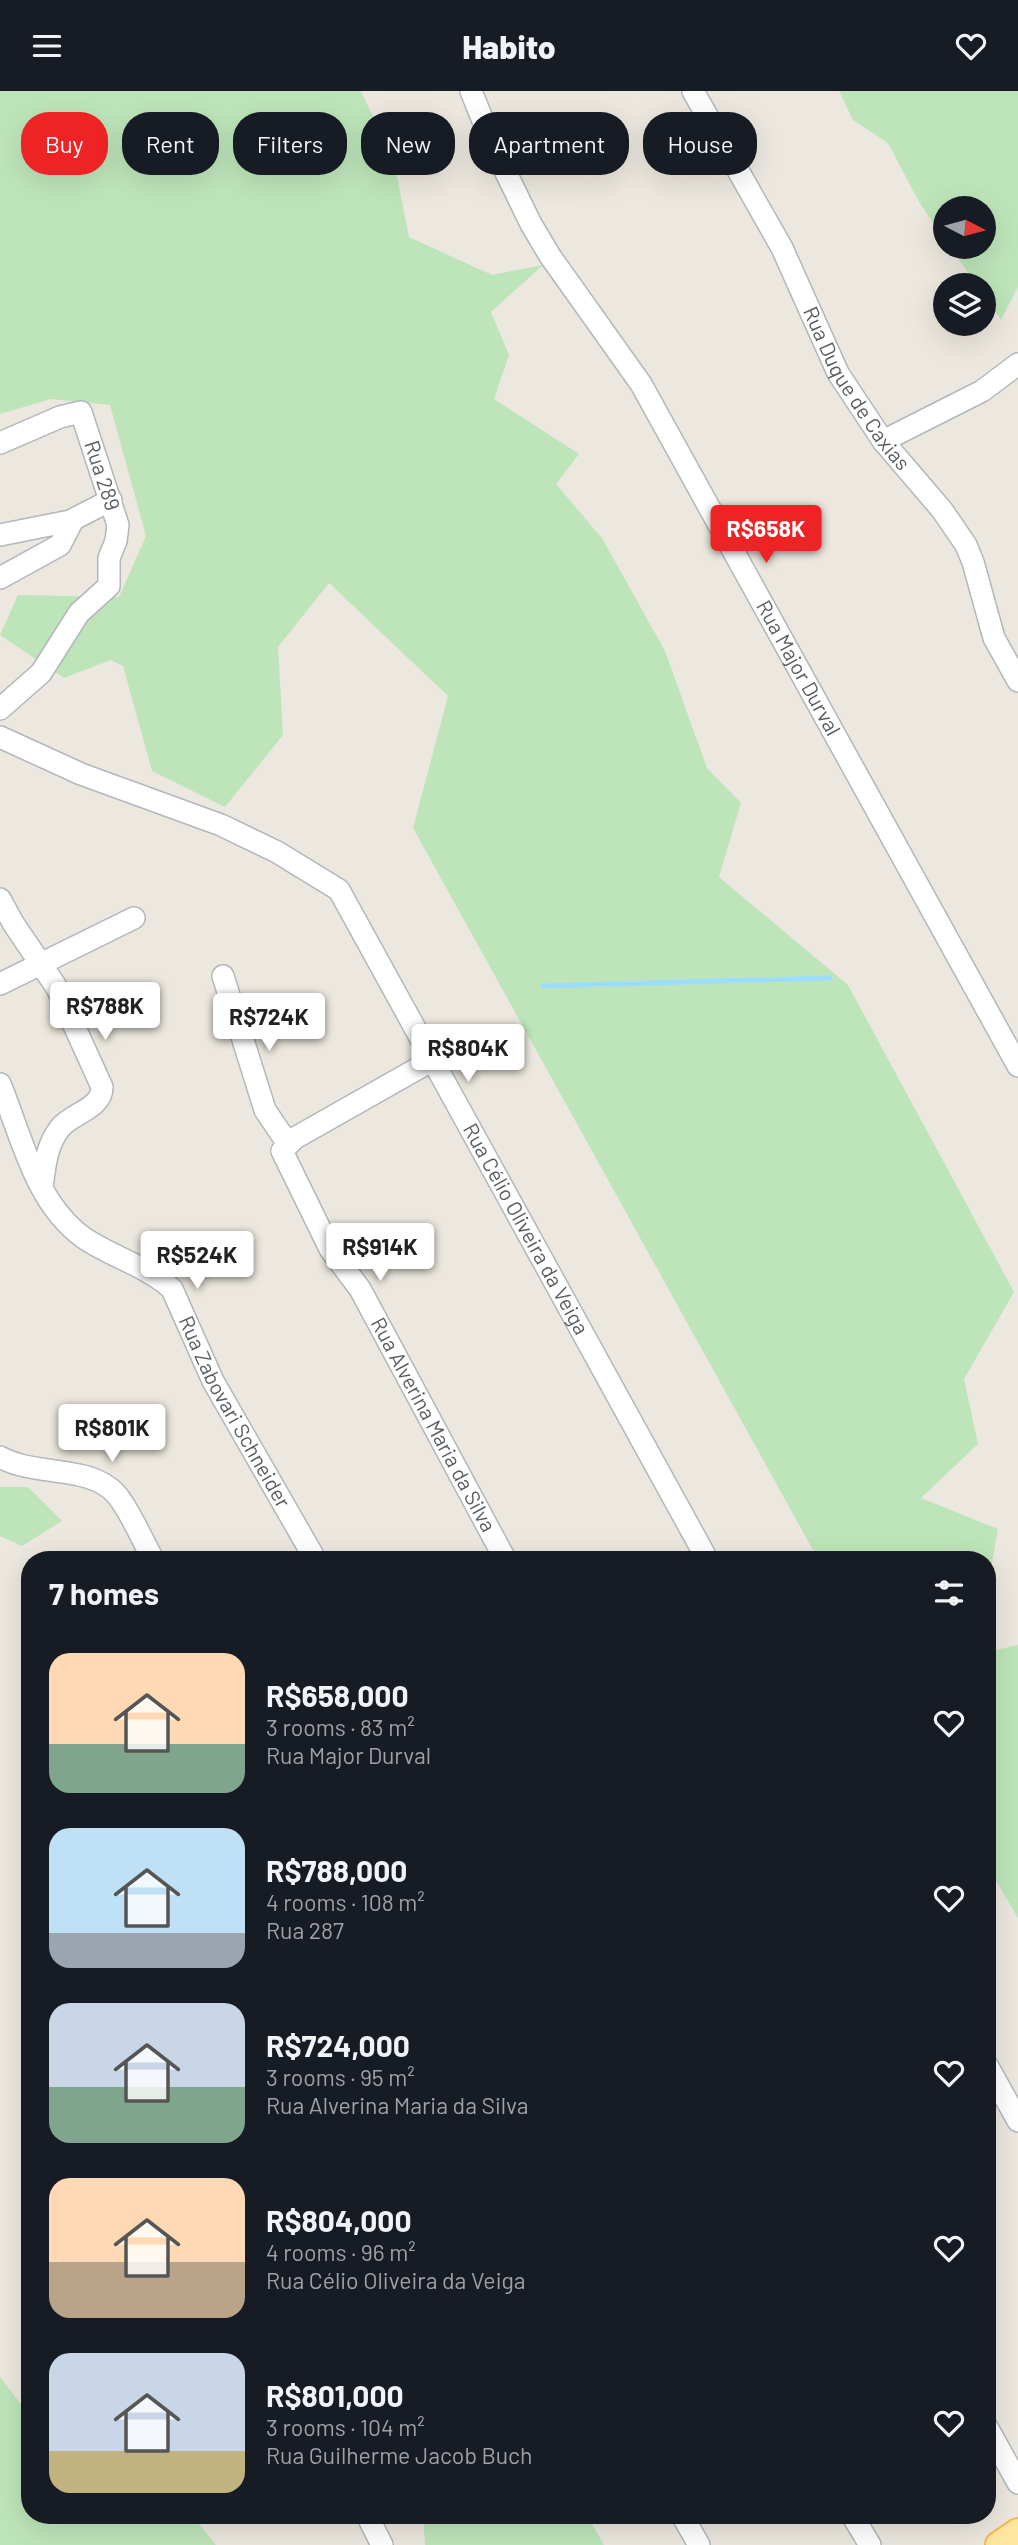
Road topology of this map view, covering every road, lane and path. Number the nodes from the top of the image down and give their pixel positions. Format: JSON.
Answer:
{"nodes":[{"id":1,"x":471,"y":91,"type":"edge"},
{"id":2,"x":693,"y":91,"type":"edge"},
{"id":3,"x":1018,"y":364,"type":"edge"},
{"id":4,"x":883,"y":441,"type":"junction"},
{"id":5,"x":0,"y":443,"type":"edge"},
{"id":6,"x":111,"y":500,"type":"junction"},
{"id":7,"x":73,"y":520,"type":"junction"},
{"id":8,"x":0,"y":535,"type":"edge"},
{"id":9,"x":0,"y":578,"type":"edge"},
{"id":10,"x":1018,"y":681,"type":"edge"},
{"id":11,"x":0,"y":709,"type":"edge"},
{"id":12,"x":0,"y":737,"type":"edge"},
{"id":13,"x":0,"y":899,"type":"edge"},
{"id":14,"x":134,"y":918,"type":"dead end"},
{"id":15,"x":42,"y":965,"type":"junction"},
{"id":16,"x":223,"y":976,"type":"dead end"},
{"id":17,"x":0,"y":984,"type":"edge"},
{"id":18,"x":431,"y":1061,"type":"junction"},
{"id":19,"x":1018,"y":1066,"type":"edge"},
{"id":20,"x":0,"y":1084,"type":"edge"},
{"id":21,"x":288,"y":1144,"type":"junction"},
{"id":22,"x":42,"y":1187,"type":"junction"},
{"id":23,"x":0,"y":1457,"type":"edge"},
{"id":24,"x":149,"y":1551,"type":"edge"},
{"id":25,"x":310,"y":1551,"type":"edge"},
{"id":26,"x":501,"y":1551,"type":"edge"},
{"id":27,"x":703,"y":1551,"type":"edge"},
{"id":28,"x":996,"y":2081,"type":"edge"},
{"id":29,"x":1018,"y":2121,"type":"edge"},
{"id":30,"x":996,"y":2443,"type":"edge"},
{"id":31,"x":1018,"y":2483,"type":"edge"},
{"id":32,"x":372,"y":2524,"type":"edge"},
{"id":33,"x":687,"y":2524,"type":"edge"},
{"id":34,"x":857,"y":2524,"type":"edge"},
{"id":35,"x":1018,"y":2534,"type":"edge"},
{"id":36,"x":382,"y":2545,"type":"edge"},
{"id":37,"x":699,"y":2545,"type":"edge"},
{"id":38,"x":870,"y":2545,"type":"edge"},
{"id":39,"x":999,"y":2545,"type":"edge"},
{"id":40,"x":1007,"y":2545,"type":"edge"}],
"edges":[{"from":1,"to":19,"type":"street","name":"Rua Major Durval"},
{"from":2,"to":4,"type":"street","name":"Rua Duque de Caxias"},
{"from":3,"to":4,"type":"street"},
{"from":4,"to":10,"type":"street","name":"Rua Duque de Caxias"},
{"from":5,"to":6,"type":"street","name":"Rua 289"},
{"from":6,"to":7,"type":"street"},
{"from":6,"to":11,"type":"street","name":"Rua 289"},
{"from":7,"to":8,"type":"street"},
{"from":7,"to":9,"type":"street"},
{"from":12,"to":18,"type":"street","name":"Rua Célio Oliveira da Veiga"},
{"from":13,"to":15,"type":"street"},
{"from":14,"to":15,"type":"street"},
{"from":15,"to":17,"type":"street"},
{"from":15,"to":22,"type":"street"},
{"from":16,"to":21,"type":"street"},
{"from":18,"to":21,"type":"street"},
{"from":18,"to":27,"type":"street","name":"Rua Célio Oliveira da Veiga"},
{"from":20,"to":22,"type":"street","name":"Rua Zabovari Schneider"},
{"from":21,"to":26,"type":"street","name":"Rua Alverina Maria da Silva"},
{"from":22,"to":25,"type":"street","name":"Rua Zabovari Schneider"},
{"from":23,"to":24,"type":"street"},
{"from":28,"to":29,"type":"street"},
{"from":30,"to":31,"type":"street"},
{"from":32,"to":36,"type":"street"},
{"from":33,"to":37,"type":"street"},
{"from":34,"to":38,"type":"street"},
{"from":35,"to":39,"type":"main road"},
{"from":35,"to":40,"type":"main road"}]}
